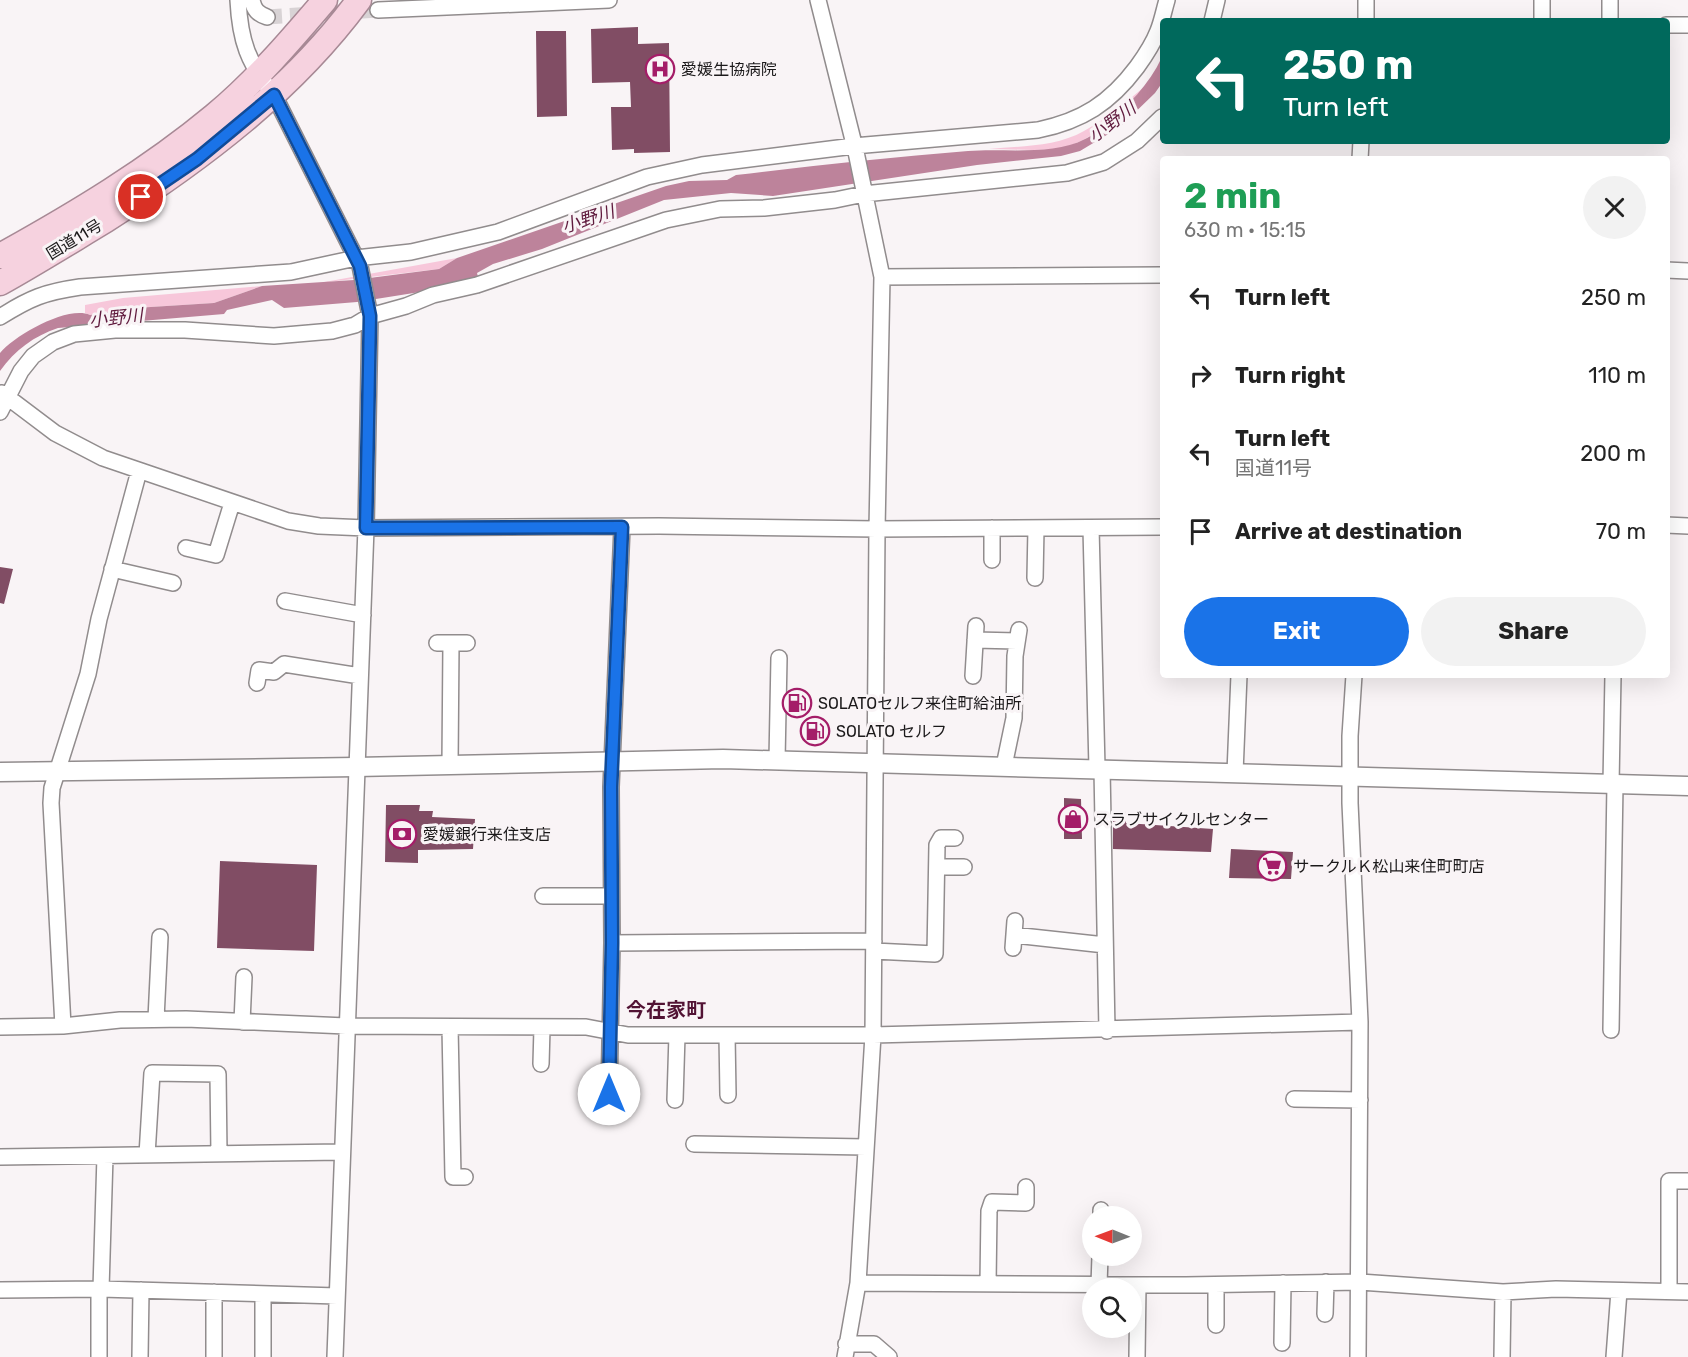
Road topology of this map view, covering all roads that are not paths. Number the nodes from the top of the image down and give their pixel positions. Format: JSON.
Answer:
{"nodes":[{"id":1,"x":238,"y":0,"type":"edge"},
{"id":2,"x":252,"y":0,"type":"edge"},
{"id":3,"x":325,"y":0,"type":"edge"},
{"id":4,"x":609,"y":0,"type":"edge"},
{"id":5,"x":818,"y":0,"type":"edge"},
{"id":6,"x":1167,"y":0,"type":"edge"},
{"id":7,"x":1217,"y":0,"type":"edge"},
{"id":8,"x":1366,"y":0,"type":"edge"},
{"id":9,"x":1542,"y":0,"type":"edge"},
{"id":10,"x":1610,"y":0,"type":"edge"},
{"id":11,"x":368,"y":5,"type":"edge"},
{"id":12,"x":267,"y":17,"type":"dead end"},
{"id":13,"x":1162,"y":18,"type":"edge"},
{"id":14,"x":1213,"y":18,"type":"edge"},
{"id":15,"x":1366,"y":18,"type":"edge"},
{"id":16,"x":1542,"y":18,"type":"edge"},
{"id":17,"x":1610,"y":18,"type":"edge"},
{"id":18,"x":1160,"y":25,"type":"edge"},
{"id":19,"x":1670,"y":25,"type":"edge"},
{"id":20,"x":1688,"y":25,"type":"edge"},
{"id":21,"x":258,"y":75,"type":"junction"},
{"id":22,"x":274,"y":95,"type":"junction"},
{"id":23,"x":1160,"y":119,"type":"edge"},
{"id":24,"x":855,"y":149,"type":"junction"},
{"id":25,"x":863,"y":191,"type":"junction"},
{"id":26,"x":0,"y":256,"type":"edge"},
{"id":27,"x":358,"y":262,"type":"junction"},
{"id":28,"x":1670,"y":270,"type":"edge"},
{"id":29,"x":1688,"y":271,"type":"edge"},
{"id":30,"x":1160,"y":275,"type":"edge"},
{"id":31,"x":882,"y":277,"type":"junction"},
{"id":32,"x":0,"y":283,"type":"edge"},
{"id":33,"x":369,"y":310,"type":"junction"},
{"id":34,"x":0,"y":317,"type":"edge"},
{"id":35,"x":4,"y":395,"type":"edge"},
{"id":36,"x":0,"y":412,"type":"edge"},
{"id":37,"x":139,"y":471,"type":"junction"},
{"id":38,"x":232,"y":503,"type":"junction"},
{"id":39,"x":1670,"y":525,"type":"edge"},
{"id":40,"x":1688,"y":526,"type":"edge"},
{"id":41,"x":622,"y":527,"type":"junction"},
{"id":42,"x":1160,"y":527,"type":"edge"},
{"id":43,"x":366,"y":528,"type":"junction"},
{"id":44,"x":992,"y":528,"type":"junction"},
{"id":45,"x":1036,"y":528,"type":"junction"},
{"id":46,"x":1091,"y":528,"type":"junction"},
{"id":47,"x":877,"y":529,"type":"junction"},
{"id":48,"x":186,"y":548,"type":"dead end"},
{"id":49,"x":992,"y":560,"type":"dead end"},
{"id":50,"x":112,"y":569,"type":"junction"},
{"id":51,"x":1035,"y":578,"type":"dead end"},
{"id":52,"x":173,"y":583,"type":"dead end"},
{"id":53,"x":285,"y":601,"type":"dead end"},
{"id":54,"x":363,"y":615,"type":"junction"},
{"id":55,"x":467,"y":643,"type":"dead end"},
{"id":56,"x":779,"y":658,"type":"dead end"},
{"id":57,"x":360,"y":676,"type":"junction"},
{"id":58,"x":974,"y":676,"type":"dead end"},
{"id":59,"x":1239,"y":678,"type":"edge"},
{"id":60,"x":1354,"y":678,"type":"edge"},
{"id":61,"x":1612,"y":678,"type":"edge"},
{"id":62,"x":257,"y":683,"type":"dead end"},
{"id":63,"x":777,"y":760,"type":"junction"},
{"id":64,"x":613,"y":762,"type":"junction"},
{"id":65,"x":875,"y":762,"type":"junction"},
{"id":66,"x":450,"y":765,"type":"junction"},
{"id":67,"x":1004,"y":766,"type":"junction"},
{"id":68,"x":356,"y":767,"type":"junction"},
{"id":69,"x":1100,"y":769,"type":"junction"},
{"id":70,"x":0,"y":772,"type":"edge"},
{"id":71,"x":57,"y":772,"type":"junction"},
{"id":72,"x":1235,"y":773,"type":"junction"},
{"id":73,"x":1350,"y":776,"type":"junction"},
{"id":74,"x":1613,"y":784,"type":"junction"},
{"id":75,"x":1688,"y":786,"type":"edge"},
{"id":76,"x":955,"y":838,"type":"dead end"},
{"id":77,"x":937,"y":867,"type":"junction"},
{"id":78,"x":964,"y":867,"type":"dead end"},
{"id":79,"x":543,"y":896,"type":"dead end"},
{"id":80,"x":612,"y":896,"type":"junction"},
{"id":81,"x":1014,"y":935,"type":"dead end"},
{"id":82,"x":160,"y":937,"type":"dead end"},
{"id":83,"x":612,"y":943,"type":"junction"},
{"id":84,"x":1105,"y":945,"type":"junction"},
{"id":85,"x":874,"y":946,"type":"junction"},
{"id":86,"x":244,"y":977,"type":"dead end"},
{"id":87,"x":156,"y":1020,"type":"junction"},
{"id":88,"x":242,"y":1022,"type":"junction"},
{"id":89,"x":1360,"y":1022,"type":"junction"},
{"id":90,"x":63,"y":1026,"type":"junction"},
{"id":91,"x":346,"y":1026,"type":"junction"},
{"id":92,"x":0,"y":1027,"type":"edge"},
{"id":93,"x":450,"y":1027,"type":"junction"},
{"id":94,"x":542,"y":1028,"type":"junction"},
{"id":95,"x":1107,"y":1030,"type":"junction"},
{"id":96,"x":1611,"y":1030,"type":"dead end"},
{"id":97,"x":609,"y":1031,"type":"junction"},
{"id":98,"x":677,"y":1035,"type":"junction"},
{"id":99,"x":727,"y":1035,"type":"junction"},
{"id":100,"x":873,"y":1035,"type":"junction"},
{"id":101,"x":541,"y":1064,"type":"dead end"},
{"id":102,"x":609,"y":1094,"type":"dead end"},
{"id":103,"x":728,"y":1095,"type":"dead end"},
{"id":104,"x":1294,"y":1099,"type":"dead end"},
{"id":105,"x":675,"y":1100,"type":"dead end"},
{"id":106,"x":1360,"y":1100,"type":"junction"},
{"id":107,"x":694,"y":1144,"type":"dead end"},
{"id":108,"x":866,"y":1147,"type":"junction"},
{"id":109,"x":342,"y":1152,"type":"junction"},
{"id":110,"x":219,"y":1154,"type":"junction"},
{"id":111,"x":147,"y":1155,"type":"junction"},
{"id":112,"x":105,"y":1156,"type":"junction"},
{"id":113,"x":0,"y":1157,"type":"edge"},
{"id":114,"x":465,"y":1177,"type":"dead end"},
{"id":115,"x":1688,"y":1181,"type":"edge"},
{"id":116,"x":1026,"y":1187,"type":"dead end"},
{"id":117,"x":1326,"y":1282,"type":"junction"},
{"id":118,"x":1360,"y":1282,"type":"junction"},
{"id":119,"x":858,"y":1283,"type":"junction"},
{"id":120,"x":1283,"y":1283,"type":"junction"},
{"id":121,"x":988,"y":1284,"type":"junction"},
{"id":122,"x":1082,"y":1284,"type":"edge"},
{"id":123,"x":1142,"y":1285,"type":"edge"},
{"id":124,"x":1216,"y":1285,"type":"junction"},
{"id":125,"x":100,"y":1289,"type":"junction"},
{"id":126,"x":0,"y":1290,"type":"edge"},
{"id":127,"x":141,"y":1290,"type":"junction"},
{"id":128,"x":1619,"y":1291,"type":"junction"},
{"id":129,"x":214,"y":1292,"type":"junction"},
{"id":130,"x":1503,"y":1292,"type":"junction"},
{"id":131,"x":1669,"y":1292,"type":"junction"},
{"id":132,"x":1688,"y":1292,"type":"edge"},
{"id":133,"x":263,"y":1293,"type":"junction"},
{"id":134,"x":337,"y":1296,"type":"junction"},
{"id":135,"x":1324,"y":1314,"type":"dead end"},
{"id":136,"x":1216,"y":1325,"type":"dead end"},
{"id":137,"x":1137,"y":1338,"type":"edge"},
{"id":138,"x":1282,"y":1343,"type":"dead end"},
{"id":139,"x":846,"y":1350,"type":"edge"},
{"id":140,"x":99,"y":1357,"type":"edge"},
{"id":141,"x":140,"y":1357,"type":"edge"},
{"id":142,"x":214,"y":1357,"type":"edge"},
{"id":143,"x":263,"y":1357,"type":"edge"},
{"id":144,"x":335,"y":1357,"type":"edge"},
{"id":145,"x":889,"y":1357,"type":"edge"},
{"id":146,"x":1137,"y":1357,"type":"edge"},
{"id":147,"x":1358,"y":1357,"type":"edge"},
{"id":148,"x":1502,"y":1357,"type":"edge"},
{"id":149,"x":1614,"y":1357,"type":"edge"}],
"edges":[{"from":1,"to":21,"type":"street"},
{"from":2,"to":12,"type":"street"},
{"from":3,"to":21,"type":"highway","name":"国道11号"},
{"from":4,"to":11,"type":"street"},
{"from":5,"to":24,"type":"street"},
{"from":6,"to":13,"type":"street"},
{"from":7,"to":14,"type":"street"},
{"from":8,"to":15,"type":"street"},
{"from":9,"to":16,"type":"street"},
{"from":10,"to":17,"type":"street"},
{"from":11,"to":22,"type":"highway","name":"国道11号"},
{"from":18,"to":24,"type":"street"},
{"from":19,"to":20,"type":"street"},
{"from":21,"to":22,"type":"street"},
{"from":21,"to":26,"type":"highway","name":"国道11号"},
{"from":22,"to":27,"type":"street"},
{"from":22,"to":32,"type":"highway","name":"国道11号"},
{"from":23,"to":25,"type":"street"},
{"from":24,"to":25,"type":"street"},
{"from":24,"to":27,"type":"street"},
{"from":25,"to":31,"type":"street"},
{"from":25,"to":33,"type":"street"},
{"from":27,"to":33,"type":"street"},
{"from":27,"to":34,"type":"street"},
{"from":28,"to":29,"type":"street"},
{"from":30,"to":31,"type":"street"},
{"from":31,"to":47,"type":"street"},
{"from":33,"to":35,"type":"street"},
{"from":33,"to":43,"type":"street"},
{"from":35,"to":36,"type":"street"},
{"from":35,"to":37,"type":"street"},
{"from":37,"to":38,"type":"street"},
{"from":37,"to":50,"type":"street"},
{"from":38,"to":43,"type":"street"},
{"from":38,"to":48,"type":"street"},
{"from":39,"to":40,"type":"street"},
{"from":41,"to":43,"type":"street"},
{"from":41,"to":47,"type":"street"},
{"from":41,"to":64,"type":"street"},
{"from":42,"to":46,"type":"street"},
{"from":43,"to":54,"type":"street"},
{"from":44,"to":45,"type":"street"},
{"from":44,"to":47,"type":"street"},
{"from":44,"to":49,"type":"street"},
{"from":45,"to":46,"type":"street"},
{"from":45,"to":51,"type":"street"},
{"from":46,"to":69,"type":"street"},
{"from":47,"to":65,"type":"street"},
{"from":50,"to":52,"type":"street"},
{"from":50,"to":71,"type":"street"},
{"from":53,"to":54,"type":"street"},
{"from":54,"to":57,"type":"street"},
{"from":55,"to":66,"type":"street"},
{"from":56,"to":63,"type":"street"},
{"from":57,"to":62,"type":"street"},
{"from":57,"to":68,"type":"street"},
{"from":58,"to":67,"type":"street"},
{"from":59,"to":72,"type":"street"},
{"from":60,"to":73,"type":"street"},
{"from":61,"to":74,"type":"street"},
{"from":63,"to":64,"type":"street"},
{"from":63,"to":65,"type":"street"},
{"from":64,"to":66,"type":"street"},
{"from":64,"to":80,"type":"street"},
{"from":65,"to":67,"type":"street"},
{"from":65,"to":85,"type":"street"},
{"from":66,"to":68,"type":"street"},
{"from":67,"to":69,"type":"street"},
{"from":68,"to":71,"type":"street"},
{"from":68,"to":91,"type":"street"},
{"from":69,"to":72,"type":"street"},
{"from":69,"to":84,"type":"street"},
{"from":70,"to":71,"type":"street"},
{"from":71,"to":90,"type":"street"},
{"from":72,"to":73,"type":"street"},
{"from":73,"to":74,"type":"street"},
{"from":73,"to":89,"type":"street"},
{"from":74,"to":75,"type":"street"},
{"from":74,"to":96,"type":"street"},
{"from":76,"to":77,"type":"street"},
{"from":77,"to":78,"type":"street"},
{"from":77,"to":85,"type":"street"},
{"from":79,"to":80,"type":"street"},
{"from":80,"to":83,"type":"street"},
{"from":81,"to":84,"type":"street"},
{"from":82,"to":87,"type":"street"},
{"from":83,"to":85,"type":"street"},
{"from":83,"to":97,"type":"street"},
{"from":84,"to":95,"type":"street"},
{"from":85,"to":100,"type":"street"},
{"from":86,"to":88,"type":"street"},
{"from":87,"to":88,"type":"street"},
{"from":87,"to":90,"type":"street"},
{"from":88,"to":91,"type":"street"},
{"from":89,"to":95,"type":"street"},
{"from":89,"to":106,"type":"street"},
{"from":90,"to":92,"type":"street"},
{"from":91,"to":93,"type":"street"},
{"from":91,"to":109,"type":"street"},
{"from":93,"to":94,"type":"street"},
{"from":93,"to":114,"type":"street"},
{"from":94,"to":97,"type":"street"},
{"from":94,"to":101,"type":"street"},
{"from":95,"to":100,"type":"street"},
{"from":97,"to":98,"type":"street"},
{"from":97,"to":102,"type":"street"},
{"from":98,"to":99,"type":"street"},
{"from":98,"to":105,"type":"street"},
{"from":99,"to":100,"type":"street"},
{"from":99,"to":103,"type":"street"},
{"from":100,"to":108,"type":"street"},
{"from":104,"to":106,"type":"street"},
{"from":106,"to":118,"type":"street"},
{"from":107,"to":108,"type":"street"},
{"from":108,"to":119,"type":"street"},
{"from":109,"to":110,"type":"street"},
{"from":109,"to":134,"type":"street"},
{"from":110,"to":111,"type":"street"},
{"from":110,"to":111,"type":"street"},
{"from":111,"to":112,"type":"street"},
{"from":112,"to":113,"type":"street"},
{"from":112,"to":125,"type":"street"},
{"from":115,"to":131,"type":"street"},
{"from":116,"to":121,"type":"street"},
{"from":117,"to":118,"type":"street"},
{"from":117,"to":120,"type":"street"},
{"from":117,"to":135,"type":"street"},
{"from":118,"to":130,"type":"street"},
{"from":118,"to":147,"type":"street"},
{"from":119,"to":121,"type":"street"},
{"from":119,"to":139,"type":"street"},
{"from":120,"to":124,"type":"street"},
{"from":120,"to":138,"type":"street"},
{"from":121,"to":122,"type":"street"},
{"from":123,"to":124,"type":"street"},
{"from":124,"to":136,"type":"street"},
{"from":125,"to":126,"type":"street"},
{"from":125,"to":127,"type":"street"},
{"from":125,"to":140,"type":"street"},
{"from":127,"to":129,"type":"street"},
{"from":127,"to":141,"type":"street"},
{"from":128,"to":130,"type":"street"},
{"from":128,"to":131,"type":"street"},
{"from":128,"to":149,"type":"street"},
{"from":129,"to":133,"type":"street"},
{"from":129,"to":142,"type":"street"},
{"from":130,"to":148,"type":"street"},
{"from":131,"to":132,"type":"street"},
{"from":133,"to":134,"type":"street"},
{"from":133,"to":143,"type":"street"},
{"from":134,"to":144,"type":"street"},
{"from":137,"to":146,"type":"street"},
{"from":139,"to":145,"type":"street"}]}
